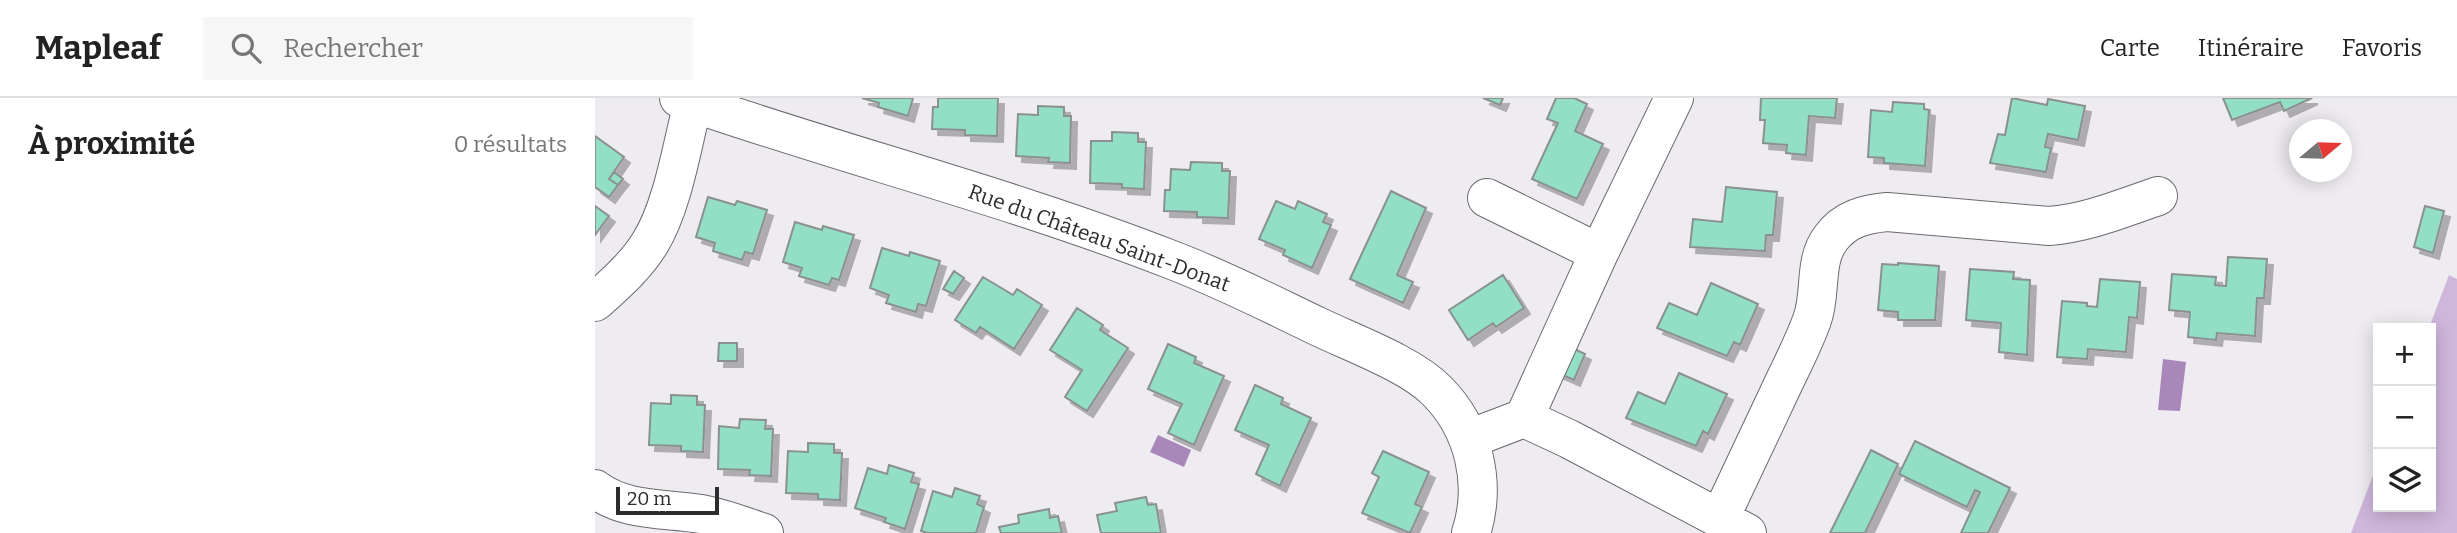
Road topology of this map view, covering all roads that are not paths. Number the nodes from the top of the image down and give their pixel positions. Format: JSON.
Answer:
{"nodes":[{"id":1,"x":1674,"y":98,"type":"edge"},
{"id":2,"x":709,"y":103,"type":"edge"},
{"id":3,"x":2158,"y":196,"type":"dead end"},
{"id":4,"x":1487,"y":198,"type":"dead end"},
{"id":5,"x":1599,"y":253,"type":"junction"},
{"id":6,"x":595,"y":302,"type":"edge"},
{"id":7,"x":1524,"y":418,"type":"junction"},
{"id":8,"x":1469,"y":439,"type":"junction"},
{"id":9,"x":595,"y":489,"type":"edge"},
{"id":10,"x":1734,"y":526,"type":"edge"},
{"id":11,"x":764,"y":533,"type":"edge"},
{"id":12,"x":1471,"y":533,"type":"edge"}],
"edges":[{"from":1,"to":5,"type":"street"},
{"from":2,"to":6,"type":"street"},
{"from":2,"to":8,"type":"street","name":"Rue du Château Saint-Donat"},
{"from":3,"to":10,"type":"street"},
{"from":4,"to":5,"type":"street"},
{"from":5,"to":7,"type":"street"},
{"from":7,"to":8,"type":"street"},
{"from":7,"to":10,"type":"street"},
{"from":8,"to":12,"type":"street","name":"Rue du Château Saint-Donat"},
{"from":9,"to":11,"type":"street"}]}
